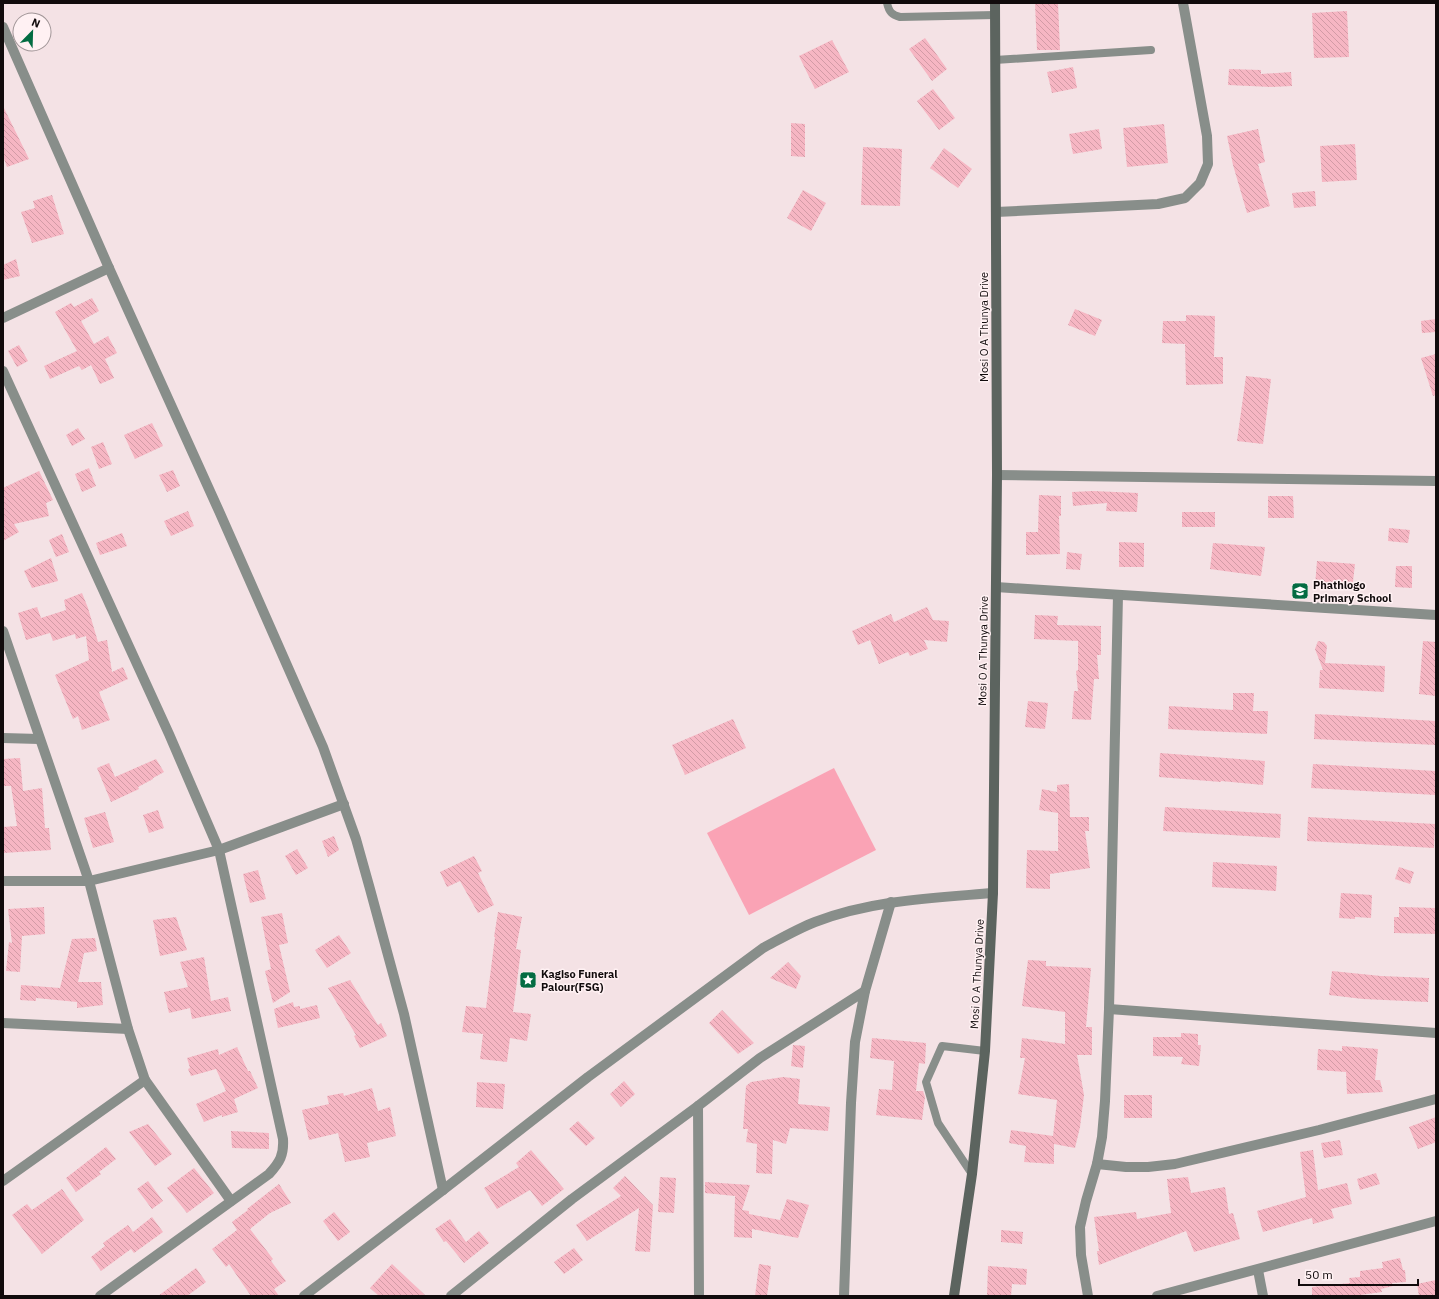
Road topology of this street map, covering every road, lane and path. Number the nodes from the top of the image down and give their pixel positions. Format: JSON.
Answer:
{"nodes":[{"id":1,"x":887,"y":3,"type":"edge"},
{"id":2,"x":995,"y":3,"type":"edge"},
{"id":3,"x":1183,"y":3,"type":"edge"},
{"id":4,"x":995,"y":15,"type":"junction"},
{"id":5,"x":3,"y":27,"type":"edge"},
{"id":6,"x":1151,"y":50,"type":"dead end"},
{"id":7,"x":995,"y":60,"type":"junction"},
{"id":8,"x":996,"y":212,"type":"junction"},
{"id":9,"x":109,"y":268,"type":"junction"},
{"id":10,"x":3,"y":318,"type":"edge"},
{"id":11,"x":3,"y":371,"type":"edge"},
{"id":12,"x":997,"y":475,"type":"junction"},
{"id":13,"x":1436,"y":481,"type":"edge"},
{"id":14,"x":996,"y":587,"type":"junction"},
{"id":15,"x":1118,"y":595,"type":"junction"},
{"id":16,"x":1436,"y":615,"type":"edge"},
{"id":17,"x":3,"y":631,"type":"edge"},
{"id":18,"x":3,"y":738,"type":"edge"},
{"id":19,"x":39,"y":739,"type":"junction"},
{"id":20,"x":344,"y":804,"type":"junction"},
{"id":21,"x":220,"y":850,"type":"junction"},
{"id":22,"x":3,"y":881,"type":"edge"},
{"id":23,"x":89,"y":881,"type":"junction"},
{"id":24,"x":993,"y":893,"type":"junction"},
{"id":25,"x":891,"y":902,"type":"junction"},
{"id":26,"x":865,"y":991,"type":"junction"},
{"id":27,"x":1109,"y":1009,"type":"junction"},
{"id":28,"x":3,"y":1023,"type":"edge"},
{"id":29,"x":128,"y":1029,"type":"junction"},
{"id":30,"x":1436,"y":1033,"type":"edge"},
{"id":31,"x":985,"y":1051,"type":"junction"},
{"id":32,"x":145,"y":1080,"type":"junction"},
{"id":33,"x":1436,"y":1099,"type":"edge"},
{"id":34,"x":698,"y":1106,"type":"junction"},
{"id":35,"x":1097,"y":1164,"type":"junction"},
{"id":36,"x":972,"y":1174,"type":"junction"},
{"id":37,"x":3,"y":1181,"type":"edge"},
{"id":38,"x":443,"y":1190,"type":"junction"},
{"id":39,"x":231,"y":1201,"type":"junction"},
{"id":40,"x":1436,"y":1221,"type":"edge"},
{"id":41,"x":1258,"y":1270,"type":"junction"},
{"id":42,"x":100,"y":1296,"type":"edge"},
{"id":43,"x":304,"y":1296,"type":"edge"},
{"id":44,"x":451,"y":1296,"type":"edge"},
{"id":45,"x":699,"y":1296,"type":"edge"},
{"id":46,"x":844,"y":1296,"type":"edge"},
{"id":47,"x":954,"y":1296,"type":"edge"},
{"id":48,"x":1088,"y":1296,"type":"edge"},
{"id":49,"x":1157,"y":1296,"type":"edge"},
{"id":50,"x":1263,"y":1296,"type":"edge"}],
"edges":[{"from":1,"to":4,"type":"lane"},
{"from":2,"to":4,"type":"street","name":"Mosi O A Thunya Drive"},
{"from":3,"to":8,"type":"street"},
{"from":4,"to":7,"type":"street","name":"Mosi O A Thunya Drive"},
{"from":5,"to":9,"type":"street"},
{"from":6,"to":7,"type":"lane"},
{"from":7,"to":8,"type":"street","name":"Mosi O A Thunya Drive"},
{"from":8,"to":12,"type":"street","name":"Mosi O A Thunya Drive"},
{"from":9,"to":10,"type":"street"},
{"from":9,"to":20,"type":"street"},
{"from":11,"to":21,"type":"street"},
{"from":12,"to":13,"type":"street"},
{"from":12,"to":14,"type":"street","name":"Mosi O A Thunya Drive"},
{"from":14,"to":15,"type":"street"},
{"from":14,"to":24,"type":"street","name":"Mosi O A Thunya Drive"},
{"from":15,"to":16,"type":"street"},
{"from":15,"to":27,"type":"street"},
{"from":17,"to":19,"type":"street"},
{"from":18,"to":19,"type":"street"},
{"from":19,"to":23,"type":"street"},
{"from":20,"to":21,"type":"street"},
{"from":20,"to":38,"type":"street"},
{"from":21,"to":23,"type":"street"},
{"from":21,"to":39,"type":"street"},
{"from":22,"to":23,"type":"street"},
{"from":23,"to":29,"type":"street"},
{"from":24,"to":25,"type":"street"},
{"from":24,"to":31,"type":"street","name":"Mosi O A Thunya Drive"},
{"from":25,"to":26,"type":"street"},
{"from":25,"to":38,"type":"street"},
{"from":26,"to":34,"type":"street"},
{"from":26,"to":46,"type":"street"},
{"from":27,"to":30,"type":"street"},
{"from":27,"to":35,"type":"street"},
{"from":28,"to":29,"type":"street"},
{"from":29,"to":32,"type":"street"},
{"from":31,"to":36,"type":"street","name":"Mosi O A Thunya Drive"},
{"from":31,"to":36,"type":"lane"},
{"from":32,"to":37,"type":"street"},
{"from":32,"to":39,"type":"street"},
{"from":33,"to":35,"type":"street"},
{"from":34,"to":44,"type":"street"},
{"from":34,"to":45,"type":"street"},
{"from":35,"to":48,"type":"street"},
{"from":36,"to":47,"type":"street","name":"Mosi O A Thunya Drive"},
{"from":38,"to":43,"type":"street"},
{"from":39,"to":42,"type":"street"},
{"from":40,"to":41,"type":"street"},
{"from":41,"to":49,"type":"street"},
{"from":41,"to":50,"type":"street"}]}
